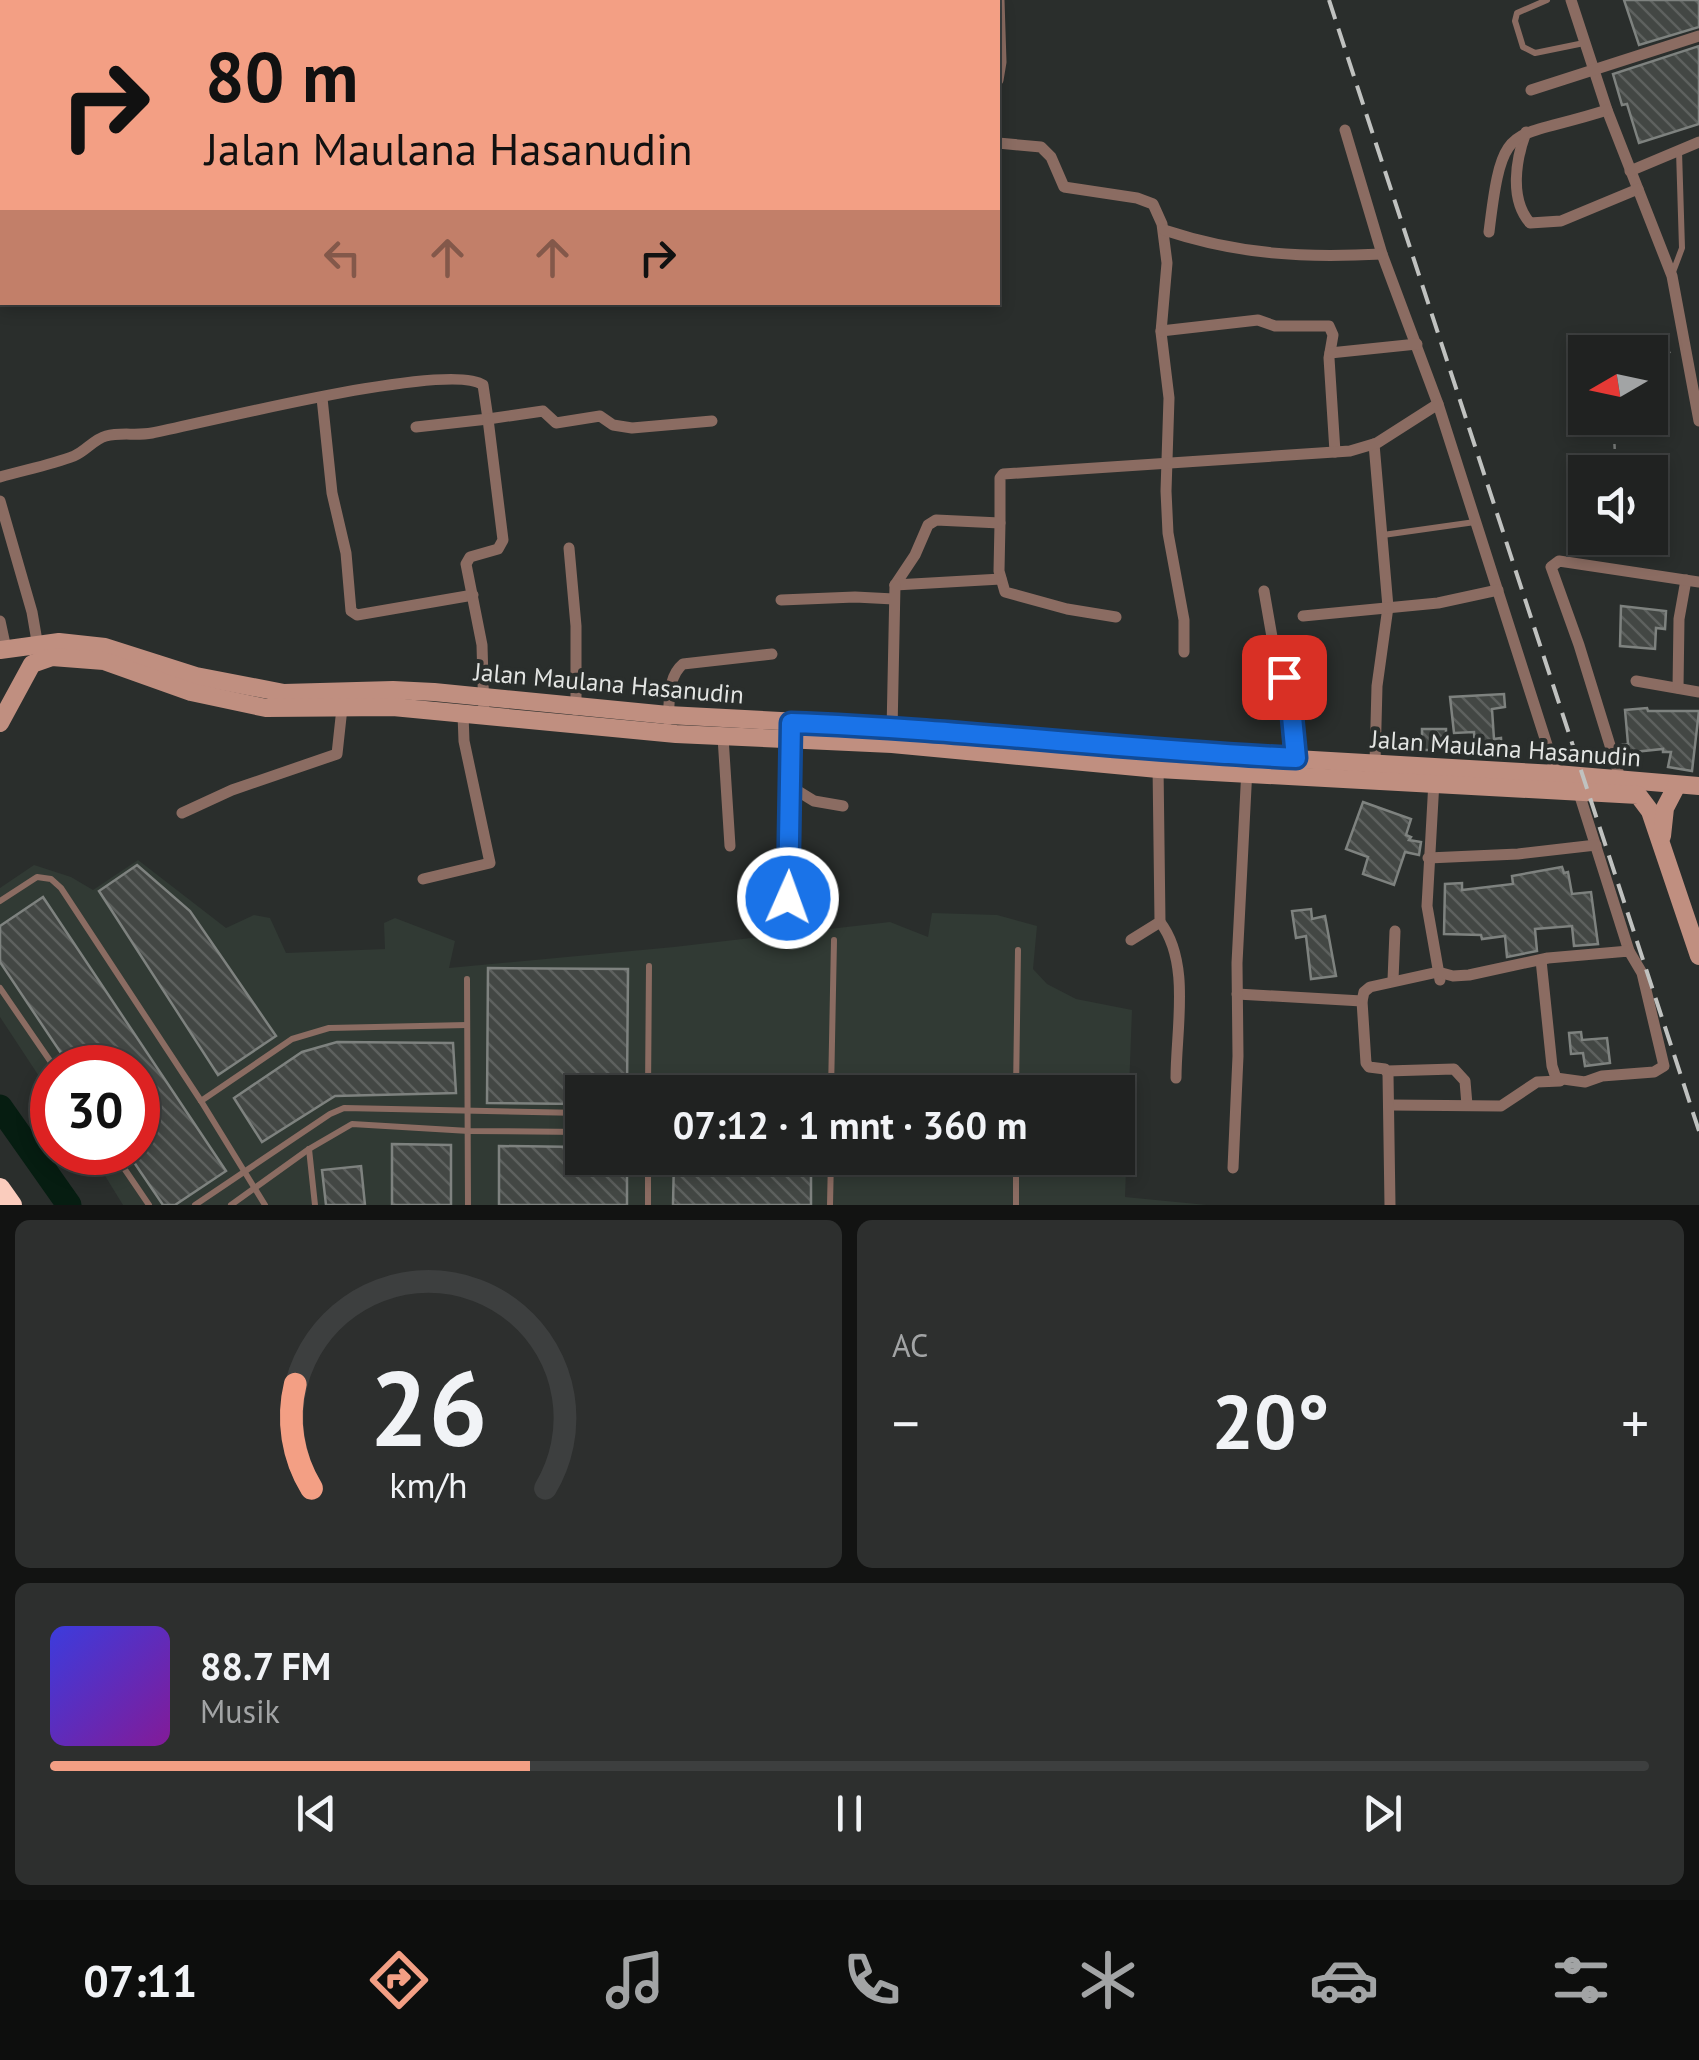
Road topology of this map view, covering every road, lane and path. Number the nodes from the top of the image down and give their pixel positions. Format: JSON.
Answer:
{"nodes":[{"id":1,"x":1547,"y":0,"type":"edge"},
{"id":2,"x":1571,"y":0,"type":"edge"},
{"id":3,"x":1699,"y":36,"type":"edge"},
{"id":4,"x":1000,"y":41,"type":"edge"},
{"id":5,"x":1584,"y":43,"type":"junction"},
{"id":6,"x":1000,"y":68,"type":"edge"},
{"id":7,"x":1594,"y":72,"type":"junction"},
{"id":8,"x":1531,"y":90,"type":"dead end"},
{"id":9,"x":1607,"y":110,"type":"junction"},
{"id":10,"x":1345,"y":130,"type":"dead end"},
{"id":11,"x":1526,"y":132,"type":"junction"},
{"id":12,"x":1699,"y":142,"type":"edge"},
{"id":13,"x":1000,"y":143,"type":"edge"},
{"id":14,"x":1679,"y":150,"type":"junction"},
{"id":15,"x":1630,"y":171,"type":"junction"},
{"id":16,"x":1638,"y":189,"type":"junction"},
{"id":17,"x":1164,"y":230,"type":"junction"},
{"id":18,"x":1490,"y":232,"type":"dead end"},
{"id":19,"x":1382,"y":254,"type":"junction"},
{"id":20,"x":1672,"y":276,"type":"junction"},
{"id":21,"x":1161,"y":331,"type":"junction"},
{"id":22,"x":1682,"y":334,"type":"junction"},
{"id":23,"x":1417,"y":344,"type":"junction"},
{"id":24,"x":1668,"y":352,"type":"edge"},
{"id":25,"x":1330,"y":353,"type":"junction"},
{"id":26,"x":322,"y":398,"type":"junction"},
{"id":27,"x":1438,"y":404,"type":"junction"},
{"id":28,"x":488,"y":419,"type":"junction"},
{"id":29,"x":712,"y":421,"type":"dead end"},
{"id":30,"x":1699,"y":422,"type":"edge"},
{"id":31,"x":416,"y":427,"type":"dead end"},
{"id":32,"x":1374,"y":444,"type":"junction"},
{"id":33,"x":1335,"y":452,"type":"junction"},
{"id":34,"x":1168,"y":465,"type":"junction"},
{"id":35,"x":0,"y":477,"type":"edge"},
{"id":36,"x":0,"y":502,"type":"edge"},
{"id":37,"x":1476,"y":522,"type":"junction"},
{"id":38,"x":1000,"y":523,"type":"junction"},
{"id":39,"x":1381,"y":535,"type":"junction"},
{"id":40,"x":569,"y":548,"type":"dead end"},
{"id":41,"x":1001,"y":580,"type":"junction"},
{"id":42,"x":1693,"y":581,"type":"edge"},
{"id":43,"x":895,"y":585,"type":"junction"},
{"id":44,"x":1264,"y":590,"type":"dead end"},
{"id":45,"x":1498,"y":590,"type":"junction"},
{"id":46,"x":473,"y":595,"type":"junction"},
{"id":47,"x":781,"y":600,"type":"dead end"},
{"id":48,"x":894,"y":600,"type":"junction"},
{"id":49,"x":1388,"y":607,"type":"junction"},
{"id":50,"x":1302,"y":616,"type":"dead end"},
{"id":51,"x":1116,"y":617,"type":"dead end"},
{"id":52,"x":0,"y":622,"type":"edge"},
{"id":53,"x":3,"y":649,"type":"edge"},
{"id":54,"x":39,"y":652,"type":"junction"},
{"id":55,"x":1184,"y":652,"type":"dead end"},
{"id":56,"x":772,"y":654,"type":"dead end"},
{"id":57,"x":1636,"y":681,"type":"dead end"},
{"id":58,"x":1678,"y":688,"type":"junction"},
{"id":59,"x":1699,"y":692,"type":"edge"},
{"id":60,"x":393,"y":698,"type":"junction"},
{"id":61,"x":324,"y":701,"type":"junction"},
{"id":62,"x":484,"y":707,"type":"junction"},
{"id":63,"x":342,"y":708,"type":"junction"},
{"id":64,"x":462,"y":714,"type":"junction"},
{"id":65,"x":576,"y":716,"type":"junction"},
{"id":66,"x":0,"y":723,"type":"edge"},
{"id":67,"x":667,"y":724,"type":"junction"},
{"id":68,"x":892,"y":736,"type":"junction"},
{"id":69,"x":790,"y":737,"type":"junction"},
{"id":70,"x":723,"y":741,"type":"junction"},
{"id":71,"x":1296,"y":758,"type":"junction"},
{"id":72,"x":1375,"y":764,"type":"junction"},
{"id":73,"x":1159,"y":769,"type":"junction"},
{"id":74,"x":1247,"y":770,"type":"junction"},
{"id":75,"x":1434,"y":776,"type":"junction"},
{"id":76,"x":788,"y":780,"type":"junction"},
{"id":77,"x":1565,"y":784,"type":"junction"},
{"id":78,"x":1678,"y":785,"type":"junction"},
{"id":79,"x":1699,"y":786,"type":"edge"},
{"id":80,"x":1622,"y":787,"type":"junction"},
{"id":81,"x":843,"y":806,"type":"dead end"},
{"id":82,"x":182,"y":812,"type":"dead end"},
{"id":83,"x":1596,"y":845,"type":"junction"},
{"id":84,"x":1661,"y":845,"type":"junction"},
{"id":85,"x":730,"y":846,"type":"dead end"},
{"id":86,"x":1428,"y":858,"type":"junction"},
{"id":87,"x":423,"y":879,"type":"dead end"},
{"id":88,"x":788,"y":898,"type":"dead end"},
{"id":89,"x":0,"y":901,"type":"edge"},
{"id":90,"x":1160,"y":922,"type":"junction"},
{"id":91,"x":1395,"y":932,"type":"dead end"},
{"id":92,"x":834,"y":940,"type":"dead end"},
{"id":93,"x":1131,"y":940,"type":"dead end"},
{"id":94,"x":1018,"y":950,"type":"dead end"},
{"id":95,"x":1630,"y":950,"type":"junction"},
{"id":96,"x":1699,"y":956,"type":"edge"},
{"id":97,"x":1542,"y":960,"type":"junction"},
{"id":98,"x":649,"y":966,"type":"dead end"},
{"id":99,"x":1439,"y":976,"type":"junction"},
{"id":100,"x":467,"y":979,"type":"dead end"},
{"id":101,"x":1393,"y":980,"type":"junction"},
{"id":102,"x":0,"y":988,"type":"edge"},
{"id":103,"x":1237,"y":994,"type":"junction"},
{"id":104,"x":1362,"y":1001,"type":"junction"},
{"id":105,"x":467,"y":1025,"type":"junction"},
{"id":106,"x":38,"y":1045,"type":"edge"},
{"id":107,"x":1387,"y":1071,"type":"junction"},
{"id":108,"x":648,"y":1075,"type":"edge"},
{"id":109,"x":832,"y":1075,"type":"edge"},
{"id":110,"x":1016,"y":1075,"type":"edge"},
{"id":111,"x":1176,"y":1078,"type":"dead end"},
{"id":112,"x":1560,"y":1081,"type":"junction"},
{"id":113,"x":201,"y":1101,"type":"junction"},
{"id":114,"x":1390,"y":1105,"type":"junction"},
{"id":115,"x":1467,"y":1105,"type":"junction"},
{"id":116,"x":468,"y":1112,"type":"junction"},
{"id":117,"x":565,"y":1114,"type":"edge"},
{"id":118,"x":468,"y":1131,"type":"junction"},
{"id":119,"x":565,"y":1132,"type":"edge"},
{"id":120,"x":309,"y":1149,"type":"junction"},
{"id":121,"x":1233,"y":1168,"type":"dead end"},
{"id":122,"x":246,"y":1173,"type":"junction"},
{"id":123,"x":129,"y":1175,"type":"edge"},
{"id":124,"x":648,"y":1175,"type":"edge"},
{"id":125,"x":831,"y":1175,"type":"edge"},
{"id":126,"x":1016,"y":1175,"type":"edge"},
{"id":127,"x":0,"y":1188,"type":"edge"},
{"id":128,"x":256,"y":1189,"type":"junction"},
{"id":129,"x":12,"y":1205,"type":"edge"},
{"id":130,"x":149,"y":1205,"type":"edge"},
{"id":131,"x":195,"y":1205,"type":"edge"},
{"id":132,"x":231,"y":1205,"type":"edge"},
{"id":133,"x":264,"y":1205,"type":"edge"},
{"id":134,"x":315,"y":1205,"type":"edge"},
{"id":135,"x":468,"y":1205,"type":"edge"},
{"id":136,"x":648,"y":1205,"type":"edge"},
{"id":137,"x":830,"y":1205,"type":"edge"},
{"id":138,"x":1016,"y":1205,"type":"edge"},
{"id":139,"x":1390,"y":1205,"type":"edge"}],
"edges":[{"from":1,"to":5,"type":"lane"},
{"from":2,"to":5,"type":"street"},
{"from":3,"to":7,"type":"street"},
{"from":4,"to":6,"type":"street"},
{"from":5,"to":7,"type":"street"},
{"from":7,"to":8,"type":"street"},
{"from":7,"to":9,"type":"street"},
{"from":9,"to":11,"type":"street"},
{"from":9,"to":15,"type":"street"},
{"from":10,"to":19,"type":"street"},
{"from":11,"to":16,"type":"street"},
{"from":11,"to":18,"type":"street"},
{"from":12,"to":14,"type":"street"},
{"from":13,"to":17,"type":"street"},
{"from":14,"to":15,"type":"street"},
{"from":14,"to":20,"type":"lane"},
{"from":15,"to":16,"type":"street"},
{"from":16,"to":20,"type":"street"},
{"from":17,"to":19,"type":"street"},
{"from":17,"to":21,"type":"street"},
{"from":19,"to":23,"type":"street"},
{"from":20,"to":22,"type":"street"},
{"from":21,"to":25,"type":"street"},
{"from":21,"to":34,"type":"street"},
{"from":22,"to":24,"type":"path"},
{"from":22,"to":30,"type":"street"},
{"from":23,"to":25,"type":"street"},
{"from":23,"to":27,"type":"street"},
{"from":25,"to":33,"type":"street"},
{"from":26,"to":28,"type":"street"},
{"from":26,"to":35,"type":"street"},
{"from":26,"to":46,"type":"street"},
{"from":27,"to":32,"type":"street"},
{"from":27,"to":37,"type":"street"},
{"from":28,"to":29,"type":"street"},
{"from":28,"to":31,"type":"street"},
{"from":28,"to":46,"type":"street"},
{"from":32,"to":33,"type":"street"},
{"from":32,"to":39,"type":"street"},
{"from":33,"to":34,"type":"street"},
{"from":34,"to":38,"type":"street"},
{"from":34,"to":55,"type":"street"},
{"from":36,"to":54,"type":"street"},
{"from":37,"to":39,"type":"lane"},
{"from":37,"to":45,"type":"street"},
{"from":38,"to":41,"type":"street"},
{"from":38,"to":43,"type":"street"},
{"from":39,"to":49,"type":"street"},
{"from":40,"to":65,"type":"street"},
{"from":41,"to":43,"type":"street"},
{"from":41,"to":51,"type":"street"},
{"from":42,"to":58,"type":"street"},
{"from":42,"to":80,"type":"street"},
{"from":43,"to":48,"type":"street"},
{"from":44,"to":71,"type":"street"},
{"from":45,"to":49,"type":"street"},
{"from":45,"to":77,"type":"street"},
{"from":46,"to":62,"type":"street"},
{"from":47,"to":48,"type":"street"},
{"from":48,"to":68,"type":"street"},
{"from":49,"to":50,"type":"street"},
{"from":49,"to":72,"type":"street"},
{"from":52,"to":53,"type":"street"},
{"from":53,"to":54,"type":"street","name":"Jalan Maulana Hasanudin"},
{"from":54,"to":61,"type":"street","name":"Jalan Maulana Hasanudin"},
{"from":54,"to":66,"type":"street"},
{"from":56,"to":67,"type":"street"},
{"from":57,"to":58,"type":"street"},
{"from":58,"to":59,"type":"street"},
{"from":60,"to":61,"type":"street","name":"Jalan Maulana Hasanudin"},
{"from":60,"to":62,"type":"street","name":"Jalan Maulana Hasanudin"},
{"from":60,"to":63,"type":"street","name":"Jalan Maulana Hasanudin"},
{"from":60,"to":64,"type":"street","name":"Jalan Maulana Hasanudin"},
{"from":61,"to":63,"type":"street","name":"Jalan Maulana Hasanudin"},
{"from":62,"to":64,"type":"street","name":"Jalan Maulana Hasanudin"},
{"from":62,"to":65,"type":"street","name":"Jalan Maulana Hasanudin"},
{"from":63,"to":82,"type":"street"},
{"from":64,"to":87,"type":"street"},
{"from":65,"to":67,"type":"street","name":"Jalan Maulana Hasanudin"},
{"from":67,"to":69,"type":"street","name":"Jalan Maulana Hasanudin"},
{"from":67,"to":70,"type":"street","name":"Jalan Maulana Hasanudin"},
{"from":68,"to":69,"type":"street","name":"Jalan Maulana Hasanudin"},
{"from":68,"to":73,"type":"street","name":"Jalan Maulana Hasanudin"},
{"from":69,"to":70,"type":"street","name":"Jalan Maulana Hasanudin"},
{"from":69,"to":76,"type":"street"},
{"from":70,"to":85,"type":"street"},
{"from":71,"to":72,"type":"street","name":"Jalan Maulana Hasanudin"},
{"from":71,"to":74,"type":"street","name":"Jalan Maulana Hasanudin"},
{"from":72,"to":75,"type":"street","name":"Jalan Maulana Hasanudin"},
{"from":73,"to":74,"type":"street","name":"Jalan Maulana Hasanudin"},
{"from":73,"to":90,"type":"street"},
{"from":74,"to":75,"type":"street","name":"Jalan Maulana Hasanudin"},
{"from":74,"to":103,"type":"street"},
{"from":75,"to":77,"type":"street","name":"Jalan Maulana Hasanudin"},
{"from":75,"to":86,"type":"street"},
{"from":76,"to":81,"type":"street"},
{"from":76,"to":88,"type":"street"},
{"from":77,"to":80,"type":"street","name":"Jalan Maulana Hasanudin"},
{"from":77,"to":80,"type":"street","name":"Jalan Maulana Hasanudin"},
{"from":77,"to":83,"type":"street"},
{"from":78,"to":79,"type":"street","name":"Jalan Maulana Hasanudin"},
{"from":78,"to":80,"type":"street","name":"Jalan Maulana Hasanudin"},
{"from":78,"to":84,"type":"street"},
{"from":80,"to":84,"type":"street"},
{"from":83,"to":86,"type":"street"},
{"from":83,"to":95,"type":"street"},
{"from":84,"to":96,"type":"street"},
{"from":86,"to":99,"type":"street"},
{"from":89,"to":113,"type":"lane"},
{"from":90,"to":93,"type":"street"},
{"from":90,"to":111,"type":"street"},
{"from":91,"to":101,"type":"street"},
{"from":92,"to":109,"type":"lane"},
{"from":94,"to":110,"type":"lane"},
{"from":95,"to":97,"type":"street"},
{"from":95,"to":112,"type":"street"},
{"from":97,"to":99,"type":"street"},
{"from":97,"to":112,"type":"street"},
{"from":98,"to":108,"type":"lane"},
{"from":99,"to":101,"type":"street"},
{"from":100,"to":105,"type":"lane"},
{"from":101,"to":104,"type":"street"},
{"from":102,"to":106,"type":"lane"},
{"from":103,"to":104,"type":"street"},
{"from":103,"to":121,"type":"street"},
{"from":104,"to":107,"type":"street"},
{"from":105,"to":113,"type":"lane"},
{"from":105,"to":116,"type":"lane"},
{"from":107,"to":114,"type":"street"},
{"from":107,"to":115,"type":"street"},
{"from":112,"to":115,"type":"street"},
{"from":113,"to":122,"type":"lane"},
{"from":114,"to":115,"type":"street"},
{"from":114,"to":139,"type":"street"},
{"from":116,"to":117,"type":"lane"},
{"from":116,"to":118,"type":"lane"},
{"from":116,"to":122,"type":"lane"},
{"from":118,"to":119,"type":"lane"},
{"from":118,"to":120,"type":"lane"},
{"from":118,"to":135,"type":"lane"},
{"from":120,"to":128,"type":"lane"},
{"from":120,"to":134,"type":"lane"},
{"from":122,"to":128,"type":"lane"},
{"from":122,"to":131,"type":"lane"},
{"from":123,"to":130,"type":"lane"},
{"from":124,"to":136,"type":"lane"},
{"from":125,"to":137,"type":"lane"},
{"from":126,"to":138,"type":"lane"},
{"from":127,"to":129,"type":"highway"},
{"from":128,"to":132,"type":"lane"},
{"from":128,"to":133,"type":"lane"}]}
